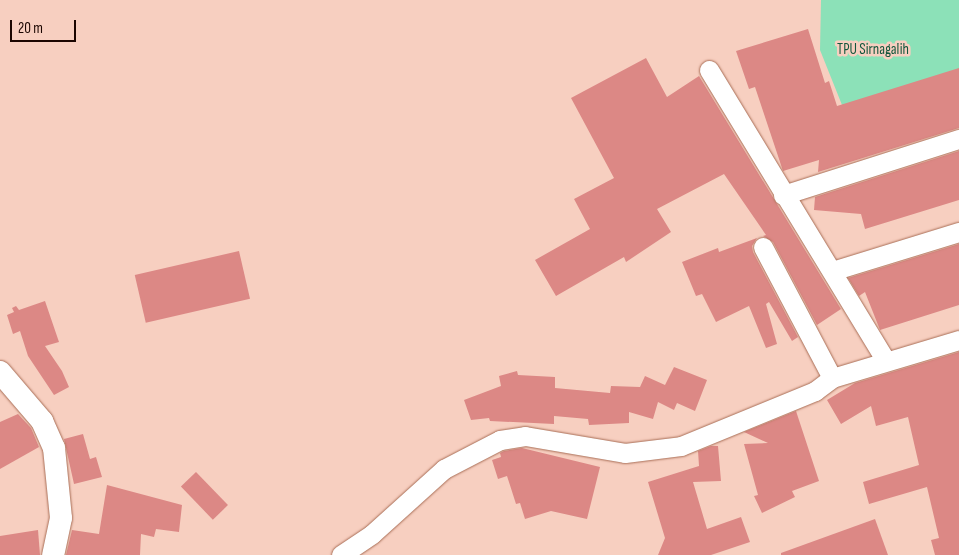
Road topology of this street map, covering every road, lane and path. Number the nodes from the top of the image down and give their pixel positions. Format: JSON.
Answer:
{"nodes":[{"id":1,"x":709,"y":70,"type":"dead end"},
{"id":2,"x":959,"y":139,"type":"edge"},
{"id":3,"x":783,"y":194,"type":"junction"},
{"id":4,"x":959,"y":232,"type":"edge"},
{"id":5,"x":763,"y":247,"type":"dead end"},
{"id":6,"x":832,"y":272,"type":"junction"},
{"id":7,"x":959,"y":340,"type":"edge"},
{"id":8,"x":885,"y":360,"type":"junction"},
{"id":9,"x":0,"y":372,"type":"edge"},
{"id":10,"x":832,"y":378,"type":"junction"},
{"id":11,"x":53,"y":555,"type":"edge"},
{"id":12,"x":341,"y":555,"type":"edge"}],
"edges":[{"from":1,"to":3,"type":"street"},
{"from":2,"to":3,"type":"street"},
{"from":3,"to":6,"type":"street"},
{"from":4,"to":6,"type":"street"},
{"from":5,"to":10,"type":"street"},
{"from":6,"to":8,"type":"street"},
{"from":7,"to":8,"type":"street"},
{"from":8,"to":10,"type":"street"},
{"from":9,"to":11,"type":"street"},
{"from":10,"to":12,"type":"street"}]}
